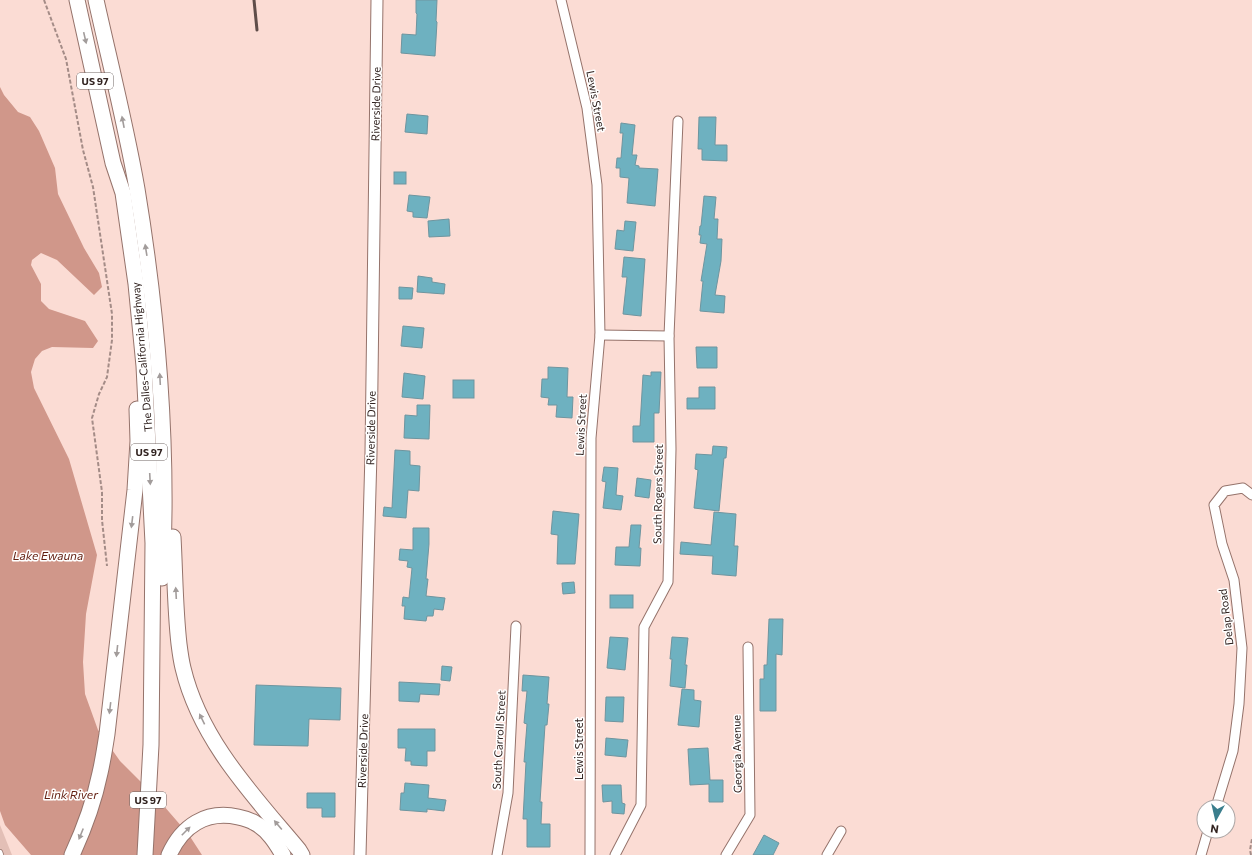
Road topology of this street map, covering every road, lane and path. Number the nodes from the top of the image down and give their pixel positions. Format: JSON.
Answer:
{"nodes":[{"id":1,"x":44,"y":0,"type":"edge"},
{"id":2,"x":77,"y":0,"type":"edge"},
{"id":3,"x":96,"y":0,"type":"edge"},
{"id":4,"x":377,"y":0,"type":"edge"},
{"id":5,"x":561,"y":0,"type":"edge"},
{"id":6,"x":678,"y":121,"type":"dead end"},
{"id":7,"x":114,"y":163,"type":"junction"},
{"id":8,"x":600,"y":335,"type":"junction"},
{"id":9,"x":669,"y":336,"type":"junction"},
{"id":10,"x":162,"y":418,"type":"junction"},
{"id":11,"x":1252,"y":495,"type":"edge"},
{"id":12,"x":107,"y":566,"type":"dead end"},
{"id":13,"x":516,"y":626,"type":"dead end"},
{"id":14,"x":748,"y":647,"type":"dead end"},
{"id":15,"x":151,"y":745,"type":"junction"},
{"id":16,"x":1218,"y":799,"type":"edge"},
{"id":17,"x":840,"y":831,"type":"dead end"},
{"id":18,"x":1206,"y":839,"type":"edge"},
{"id":19,"x":1252,"y":839,"type":"edge"},
{"id":20,"x":0,"y":852,"type":"edge"},
{"id":21,"x":1,"y":855,"type":"edge"},
{"id":22,"x":72,"y":855,"type":"edge"},
{"id":23,"x":146,"y":855,"type":"edge"},
{"id":24,"x":170,"y":855,"type":"edge"},
{"id":25,"x":283,"y":855,"type":"edge"},
{"id":26,"x":302,"y":855,"type":"edge"},
{"id":27,"x":360,"y":855,"type":"edge"},
{"id":28,"x":497,"y":855,"type":"edge"},
{"id":29,"x":590,"y":855,"type":"edge"},
{"id":30,"x":615,"y":855,"type":"edge"},
{"id":31,"x":726,"y":855,"type":"edge"},
{"id":32,"x":827,"y":855,"type":"edge"},
{"id":33,"x":1201,"y":855,"type":"edge"},
{"id":34,"x":1251,"y":855,"type":"edge"}],
"edges":[{"from":1,"to":12,"type":"path"},
{"from":2,"to":7,"type":"highway","name":"The Dalles-California Highway","number":"US 97","one_way":true},
{"from":10,"to":3,"type":"highway","name":"The Dalles-California Highway","number":"US 97","one_way":true},
{"from":4,"to":27,"type":"street","name":"Riverside Drive"},
{"from":5,"to":8,"type":"street","name":"Lewis Street"},
{"from":6,"to":9,"type":"street","name":"South Rogers Street"},
{"from":7,"to":15,"type":"highway","name":"The Dalles-California Highway","number":"US 97","one_way":true},
{"from":7,"to":22,"type":"highway","one_way":true},
{"from":8,"to":9,"type":"street"},
{"from":8,"to":29,"type":"street","name":"Lewis Street"},
{"from":9,"to":30,"type":"street","name":"South Rogers Street"},
{"from":10,"to":15,"type":"highway","name":"The Dalles-California Highway","number":"US 97"},
{"from":26,"to":10,"type":"highway","one_way":true},
{"from":11,"to":16,"type":"street","name":"Delap Road"},
{"from":13,"to":28,"type":"street","name":"South Carroll Street"},
{"from":14,"to":31,"type":"street","name":"Georgia Avenue"},
{"from":15,"to":23,"type":"highway","name":"The Dalles-California Highway","number":"US 97"},
{"from":17,"to":32,"type":"street"},
{"from":18,"to":33,"type":"street"},
{"from":19,"to":34,"type":"path"},
{"from":20,"to":21,"type":"lane"},
{"from":24,"to":25,"type":"highway","one_way":true}]}
